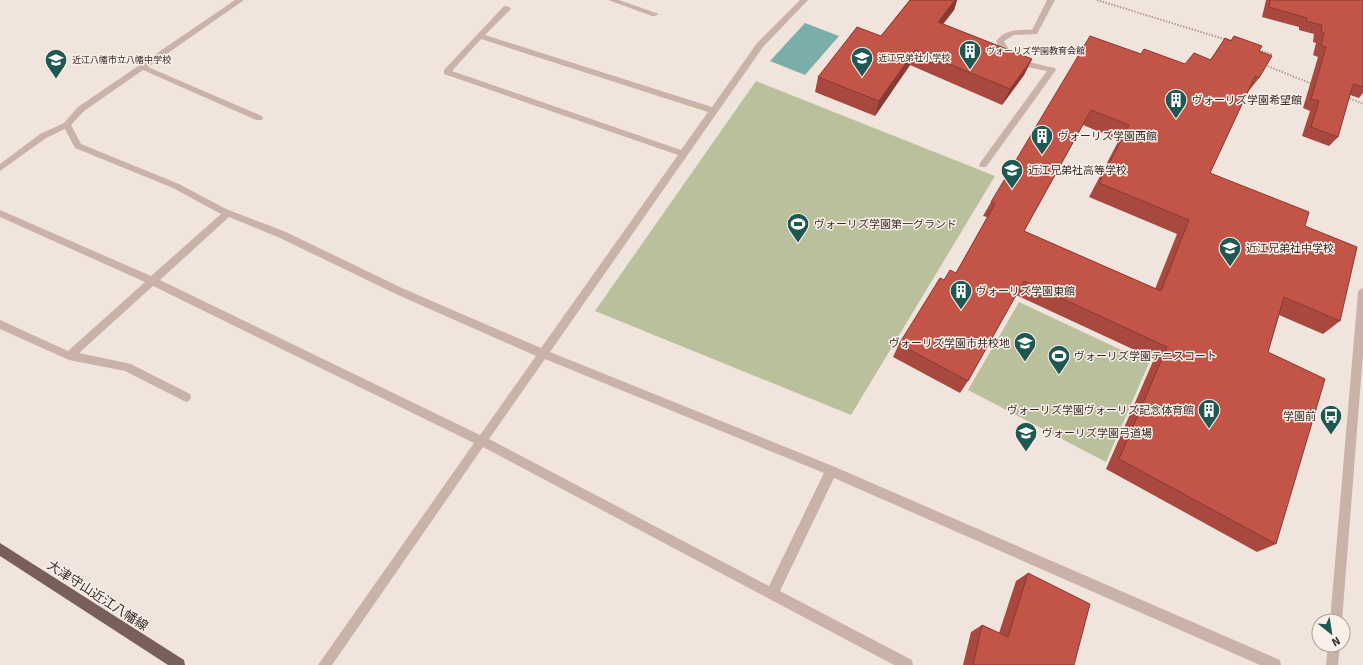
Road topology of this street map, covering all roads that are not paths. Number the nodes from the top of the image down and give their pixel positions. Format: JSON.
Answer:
{"nodes":[{"id":1,"x":240,"y":0,"type":"edge"},
{"id":2,"x":612,"y":0,"type":"edge"},
{"id":3,"x":804,"y":0,"type":"edge"},
{"id":4,"x":1051,"y":0,"type":"edge"},
{"id":5,"x":507,"y":8,"type":"dead end"},
{"id":6,"x":655,"y":14,"type":"dead end"},
{"id":7,"x":480,"y":36,"type":"junction"},
{"id":8,"x":142,"y":67,"type":"junction"},
{"id":9,"x":714,"y":111,"type":"junction"},
{"id":10,"x":259,"y":118,"type":"dead end"},
{"id":11,"x":67,"y":125,"type":"junction"},
{"id":12,"x":683,"y":154,"type":"junction"},
{"id":13,"x":983,"y":165,"type":"dead end"},
{"id":14,"x":0,"y":168,"type":"edge"},
{"id":15,"x":0,"y":212,"type":"edge"},
{"id":16,"x":228,"y":213,"type":"junction"},
{"id":17,"x":152,"y":281,"type":"junction"},
{"id":18,"x":1363,"y":292,"type":"edge"},
{"id":19,"x":1362,"y":316,"type":"edge"},
{"id":20,"x":0,"y":324,"type":"edge"},
{"id":21,"x":543,"y":354,"type":"junction"},
{"id":22,"x":69,"y":356,"type":"junction"},
{"id":23,"x":186,"y":397,"type":"dead end"},
{"id":24,"x":482,"y":441,"type":"junction"},
{"id":25,"x":831,"y":471,"type":"junction"},
{"id":26,"x":0,"y":550,"type":"edge"},
{"id":27,"x":772,"y":594,"type":"junction"},
{"id":28,"x":1337,"y":613,"type":"edge"},
{"id":29,"x":1333,"y":653,"type":"edge"},
{"id":30,"x":179,"y":665,"type":"edge"},
{"id":31,"x":324,"y":665,"type":"edge"},
{"id":32,"x":907,"y":665,"type":"edge"},
{"id":33,"x":1275,"y":665,"type":"edge"},
{"id":34,"x":1332,"y":665,"type":"edge"}],
"edges":[{"from":1,"to":8,"type":"street"},
{"from":2,"to":6,"type":"street"},
{"from":3,"to":9,"type":"street"},
{"from":4,"to":13,"type":"street"},
{"from":5,"to":7,"type":"street"},
{"from":7,"to":9,"type":"street"},
{"from":7,"to":12,"type":"street"},
{"from":8,"to":10,"type":"street"},
{"from":8,"to":11,"type":"street"},
{"from":9,"to":12,"type":"street"},
{"from":11,"to":14,"type":"street"},
{"from":11,"to":16,"type":"street"},
{"from":12,"to":21,"type":"street"},
{"from":15,"to":17,"type":"street"},
{"from":16,"to":17,"type":"street"},
{"from":16,"to":21,"type":"street"},
{"from":17,"to":22,"type":"street"},
{"from":17,"to":24,"type":"street"},
{"from":18,"to":19,"type":"street"},
{"from":19,"to":28,"type":"street"},
{"from":20,"to":22,"type":"street"},
{"from":21,"to":24,"type":"street"},
{"from":21,"to":25,"type":"street"},
{"from":22,"to":23,"type":"street"},
{"from":24,"to":27,"type":"street"},
{"from":24,"to":31,"type":"street"},
{"from":25,"to":27,"type":"street"},
{"from":25,"to":33,"type":"street"},
{"from":26,"to":30,"type":"main road","name":"大津守山近江八幡線"},
{"from":27,"to":32,"type":"street"},
{"from":29,"to":34,"type":"street"}]}
